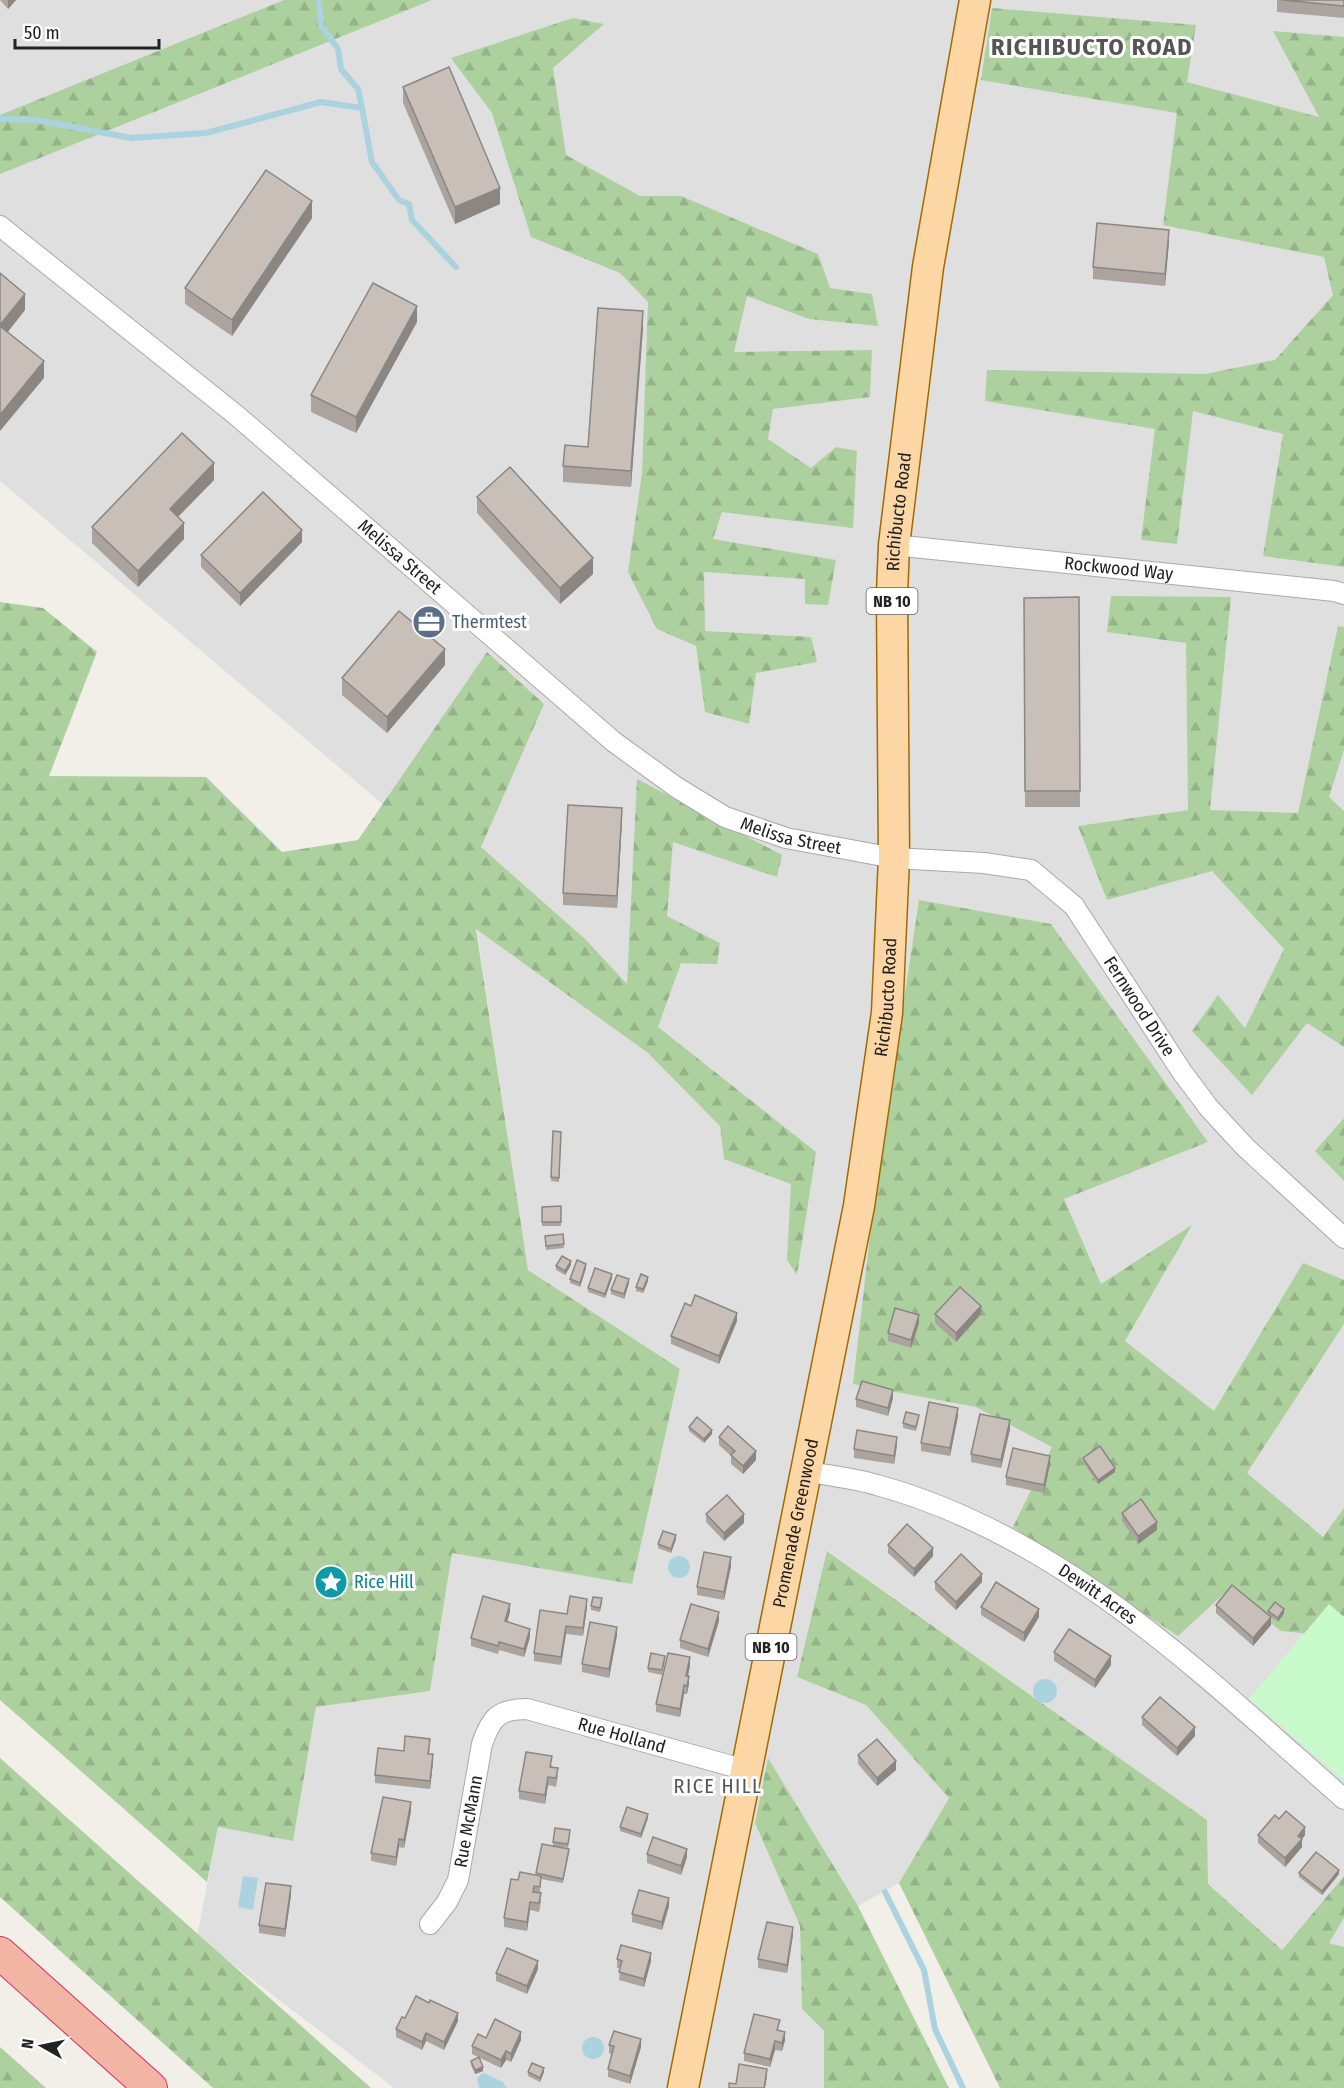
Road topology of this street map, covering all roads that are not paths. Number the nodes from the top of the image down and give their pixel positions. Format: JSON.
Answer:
{"nodes":[{"id":1,"x":975,"y":0,"type":"edge"},
{"id":2,"x":0,"y":226,"type":"edge"},
{"id":3,"x":894,"y":545,"type":"junction"},
{"id":4,"x":1344,"y":594,"type":"edge"},
{"id":5,"x":894,"y":858,"type":"junction"},
{"id":6,"x":859,"y":1206,"type":"joint"},
{"id":7,"x":1344,"y":1238,"type":"edge"},
{"id":8,"x":806,"y":1471,"type":"junction"},
{"id":9,"x":497,"y":1715,"type":"joint"},
{"id":10,"x":746,"y":1770,"type":"junction"},
{"id":11,"x":1344,"y":1799,"type":"edge"},
{"id":12,"x":430,"y":1924,"type":"dead end"},
{"id":13,"x":0,"y":1953,"type":"edge"},
{"id":14,"x":151,"y":2088,"type":"edge"},
{"id":15,"x":682,"y":2088,"type":"edge"}],
"edges":[{"from":1,"to":3,"type":"main road","name":"Richibucto Road","number":"NB 10"},
{"from":2,"to":5,"type":"street","name":"Melissa Street"},
{"from":3,"to":4,"type":"street","name":"Rockwood Way"},
{"from":3,"to":5,"type":"main road","name":"Richibucto Road","number":"NB 10"},
{"from":5,"to":6,"type":"main road","name":"Richibucto Road","number":"NB 10"},
{"from":5,"to":7,"type":"street","name":"Fernwood Drive"},
{"from":6,"to":8,"type":"main road","name":"Promenade Greenwood","number":"NB 10"},
{"from":8,"to":10,"type":"main road","name":"Promenade Greenwood","number":"NB 10"},
{"from":8,"to":11,"type":"street","name":"Dewitt Acres"},
{"from":9,"to":10,"type":"street","name":"Rue Holland"},
{"from":9,"to":12,"type":"street","name":"Rue McMann"},
{"from":10,"to":15,"type":"main road","name":"Promenade Greenwood","number":"NB 10"},
{"from":13,"to":14,"type":"highway"}]}
